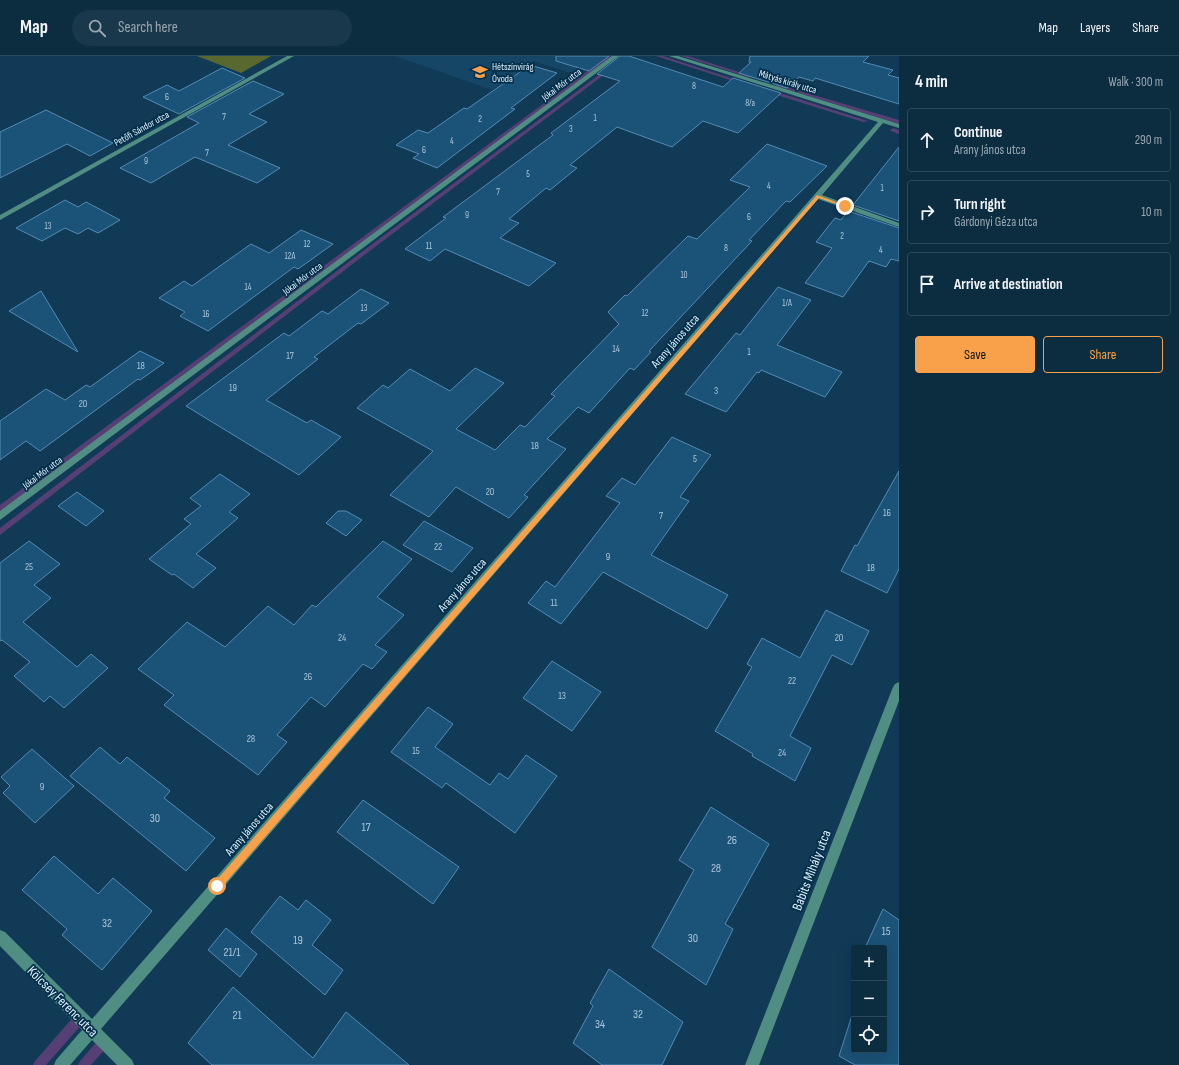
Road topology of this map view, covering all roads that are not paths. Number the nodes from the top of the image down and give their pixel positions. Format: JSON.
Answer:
{"nodes":[{"id":1,"x":291,"y":56,"type":"edge"},
{"id":2,"x":616,"y":56,"type":"edge"},
{"id":3,"x":672,"y":56,"type":"edge"},
{"id":4,"x":882,"y":121,"type":"junction"},
{"id":5,"x":899,"y":126,"type":"edge"},
{"id":6,"x":818,"y":196,"type":"junction"},
{"id":7,"x":0,"y":218,"type":"edge"},
{"id":8,"x":899,"y":225,"type":"edge"},
{"id":9,"x":0,"y":516,"type":"edge"},
{"id":10,"x":899,"y":687,"type":"edge"},
{"id":11,"x":0,"y":937,"type":"edge"},
{"id":12,"x":92,"y":1029,"type":"junction"},
{"id":13,"x":61,"y":1065,"type":"edge"},
{"id":14,"x":127,"y":1065,"type":"edge"},
{"id":15,"x":752,"y":1065,"type":"edge"}],
"edges":[{"from":1,"to":7,"type":"street","name":"Petőfi Sándor utca"},
{"from":2,"to":9,"type":"street","name":"Jókai Mór utca"},
{"from":3,"to":4,"type":"street","name":"Mátyás király utca"},
{"from":4,"to":5,"type":"street","name":"Mátyás király utca"},
{"from":4,"to":6,"type":"street","name":"Arany János utca"},
{"from":6,"to":8,"type":"street"},
{"from":6,"to":12,"type":"street","name":"Arany János utca"},
{"from":10,"to":15,"type":"street","name":"Babits Mihály utca"},
{"from":11,"to":12,"type":"street","name":"Kölcsey Ferenc utca"},
{"from":12,"to":13,"type":"street","name":"Arany János utca"},
{"from":12,"to":14,"type":"street","name":"Kölcsey Ferenc utca"}]}
